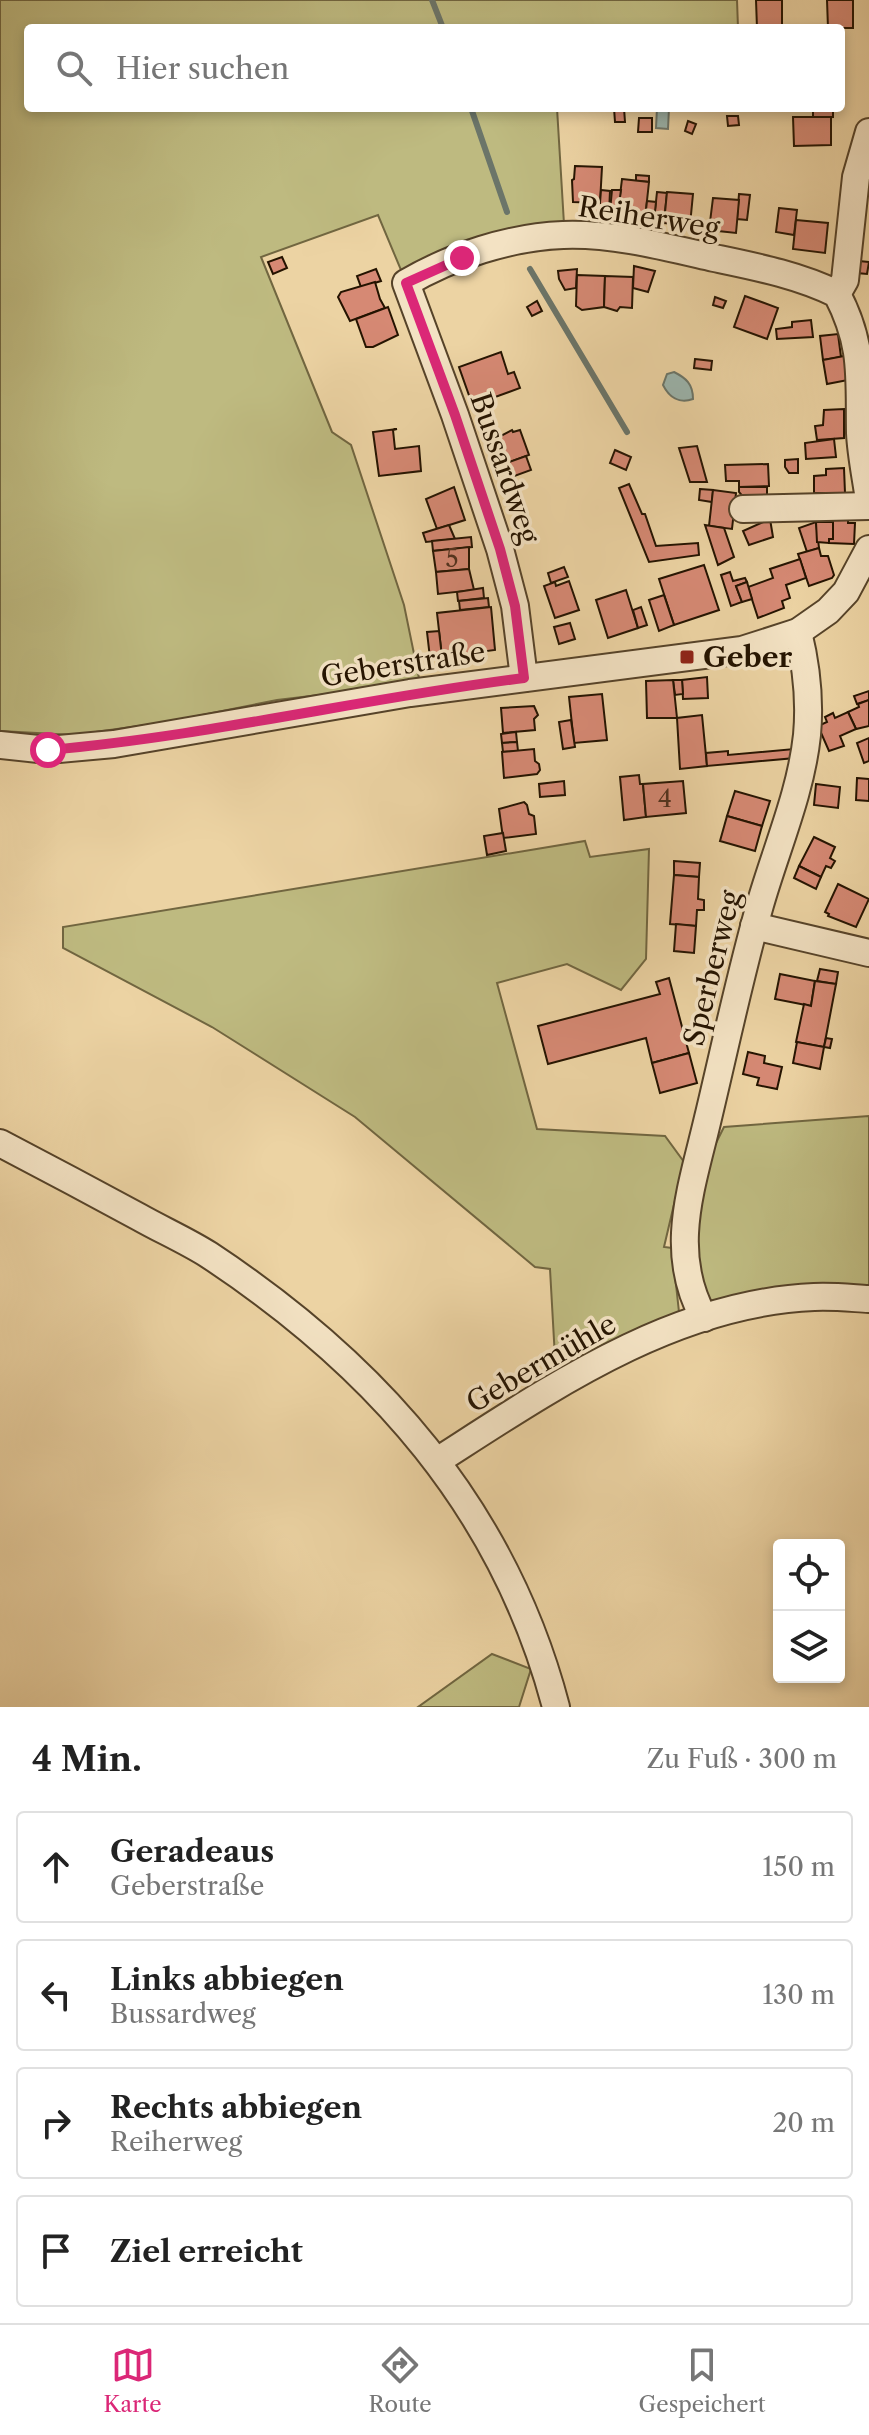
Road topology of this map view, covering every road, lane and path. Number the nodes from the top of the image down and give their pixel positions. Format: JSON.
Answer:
{"nodes":[{"id":1,"x":869,"y":132,"type":"edge"},
{"id":2,"x":406,"y":283,"type":"joint"},
{"id":3,"x":837,"y":294,"type":"junction"},
{"id":4,"x":869,"y":503,"type":"edge"},
{"id":5,"x":743,"y":509,"type":"dead end"},
{"id":6,"x":869,"y":549,"type":"edge"},
{"id":7,"x":858,"y":593,"type":"edge"},
{"id":8,"x":798,"y":632,"type":"junction"},
{"id":9,"x":524,"y":678,"type":"junction"},
{"id":10,"x":0,"y":745,"type":"edge"},
{"id":11,"x":754,"y":926,"type":"junction"},
{"id":12,"x":869,"y":953,"type":"edge"},
{"id":13,"x":0,"y":1143,"type":"edge"},
{"id":14,"x":869,"y":1299,"type":"edge"},
{"id":15,"x":704,"y":1318,"type":"junction"},
{"id":16,"x":437,"y":1461,"type":"junction"},
{"id":17,"x":556,"y":1707,"type":"edge"}],
"edges":[{"from":1,"to":3,"type":"street"},
{"from":2,"to":3,"type":"street","name":"Reiherweg"},
{"from":2,"to":9,"type":"street","name":"Bussardweg"},
{"from":3,"to":4,"type":"street"},
{"from":4,"to":5,"type":"street"},
{"from":6,"to":7,"type":"street","name":"Geberstraße"},
{"from":7,"to":8,"type":"street","name":"Geberstraße"},
{"from":8,"to":9,"type":"street","name":"Geberstraße"},
{"from":8,"to":11,"type":"street","name":"Sperberweg"},
{"from":9,"to":10,"type":"street","name":"Geberstraße"},
{"from":11,"to":12,"type":"street"},
{"from":11,"to":15,"type":"street","name":"Sperberweg"},
{"from":13,"to":16,"type":"street"},
{"from":14,"to":15,"type":"street","name":"Gebermühle"},
{"from":15,"to":16,"type":"street","name":"Gebermühle"},
{"from":16,"to":17,"type":"street"}]}
